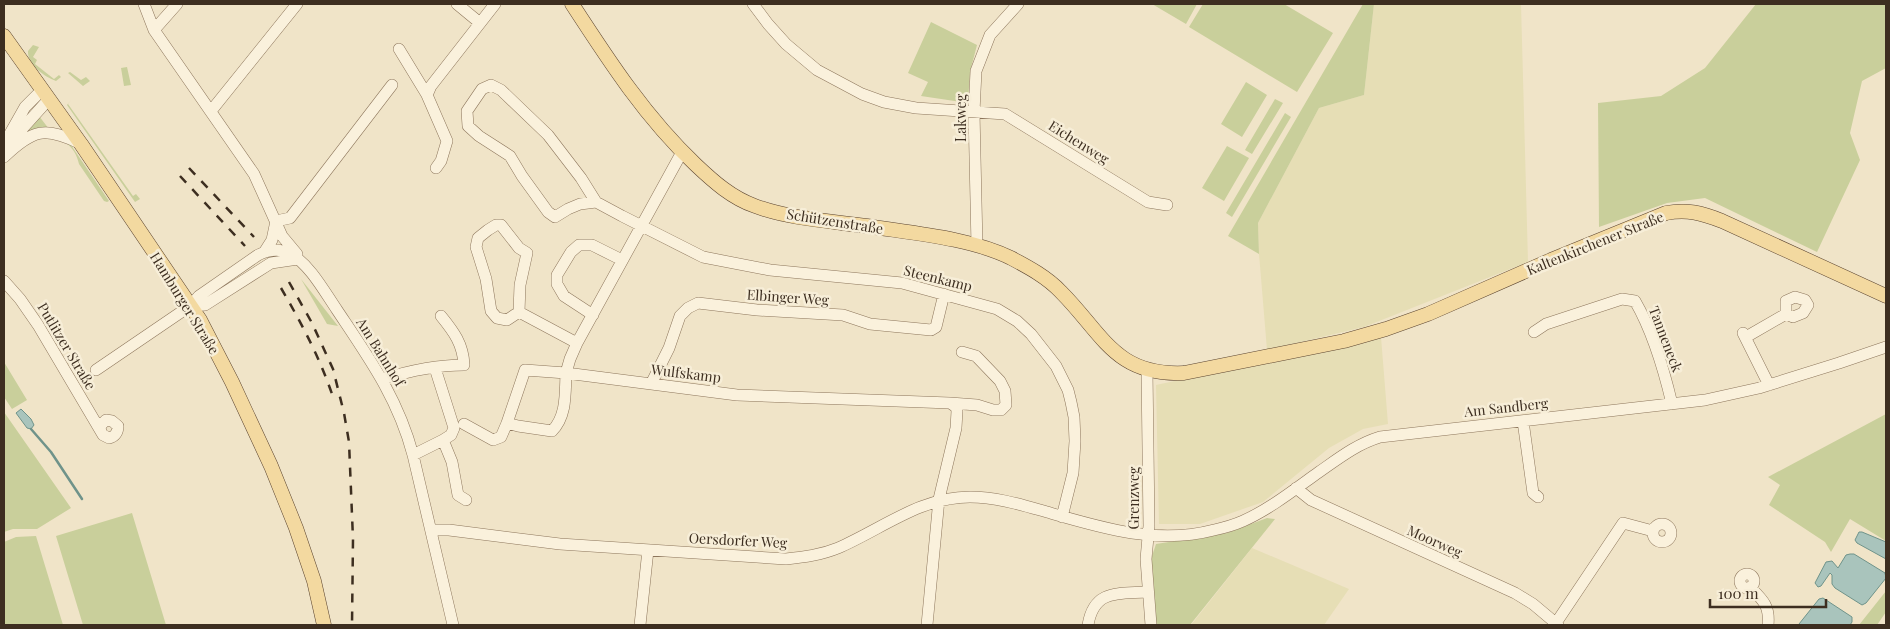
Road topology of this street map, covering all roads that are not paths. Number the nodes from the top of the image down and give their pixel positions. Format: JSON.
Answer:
{"nodes":[{"id":1,"x":144,"y":4,"type":"edge"},
{"id":2,"x":177,"y":4,"type":"edge"},
{"id":3,"x":297,"y":4,"type":"edge"},
{"id":4,"x":457,"y":4,"type":"edge"},
{"id":5,"x":495,"y":4,"type":"edge"},
{"id":6,"x":572,"y":4,"type":"edge"},
{"id":7,"x":753,"y":4,"type":"edge"},
{"id":8,"x":1018,"y":4,"type":"edge"},
{"id":9,"x":480,"y":23,"type":"junction"},
{"id":10,"x":154,"y":30,"type":"junction"},
{"id":11,"x":4,"y":36,"type":"edge"},
{"id":12,"x":400,"y":49,"type":"dead end"},
{"id":13,"x":392,"y":85,"type":"dead end"},
{"id":14,"x":46,"y":95,"type":"junction"},
{"id":15,"x":428,"y":95,"type":"junction"},
{"id":16,"x":211,"y":111,"type":"junction"},
{"id":17,"x":974,"y":112,"type":"junction"},
{"id":18,"x":4,"y":144,"type":"edge"},
{"id":19,"x":81,"y":144,"type":"junction"},
{"id":20,"x":682,"y":152,"type":"junction"},
{"id":21,"x":4,"y":156,"type":"edge"},
{"id":22,"x":436,"y":168,"type":"dead end"},
{"id":23,"x":596,"y":202,"type":"junction"},
{"id":24,"x":1167,"y":205,"type":"dead end"},
{"id":25,"x":276,"y":221,"type":"junction"},
{"id":26,"x":642,"y":226,"type":"junction"},
{"id":27,"x":279,"y":243,"type":"junction"},
{"id":28,"x":977,"y":246,"type":"junction"},
{"id":29,"x":264,"y":251,"type":"junction"},
{"id":30,"x":295,"y":260,"type":"junction"},
{"id":31,"x":622,"y":260,"type":"junction"},
{"id":32,"x":271,"y":262,"type":"junction"},
{"id":33,"x":4,"y":281,"type":"edge"},
{"id":34,"x":944,"y":294,"type":"junction"},
{"id":35,"x":1886,"y":296,"type":"edge"},
{"id":36,"x":190,"y":306,"type":"junction"},
{"id":37,"x":519,"y":312,"type":"junction"},
{"id":38,"x":1786,"y":314,"type":"dead end"},
{"id":39,"x":593,"y":315,"type":"junction"},
{"id":40,"x":441,"y":316,"type":"dead end"},
{"id":41,"x":1534,"y":332,"type":"dead end"},
{"id":42,"x":577,"y":343,"type":"junction"},
{"id":43,"x":1886,"y":347,"type":"edge"},
{"id":44,"x":962,"y":352,"type":"dead end"},
{"id":45,"x":435,"y":368,"type":"junction"},
{"id":46,"x":96,"y":370,"type":"dead end"},
{"id":47,"x":1147,"y":371,"type":"junction"},
{"id":48,"x":566,"y":373,"type":"junction"},
{"id":49,"x":383,"y":379,"type":"junction"},
{"id":50,"x":651,"y":384,"type":"junction"},
{"id":51,"x":1769,"y":385,"type":"junction"},
{"id":52,"x":950,"y":402,"type":"junction"},
{"id":53,"x":1672,"y":404,"type":"junction"},
{"id":54,"x":1523,"y":421,"type":"junction"},
{"id":55,"x":507,"y":423,"type":"junction"},
{"id":56,"x":464,"y":424,"type":"dead end"},
{"id":57,"x":100,"y":430,"type":"dead end"},
{"id":58,"x":443,"y":440,"type":"junction"},
{"id":59,"x":413,"y":455,"type":"junction"},
{"id":60,"x":1296,"y":488,"type":"junction"},
{"id":61,"x":1538,"y":497,"type":"dead end"},
{"id":62,"x":939,"y":499,"type":"junction"},
{"id":63,"x":466,"y":500,"type":"dead end"},
{"id":64,"x":1062,"y":517,"type":"junction"},
{"id":65,"x":432,"y":530,"type":"junction"},
{"id":66,"x":1653,"y":531,"type":"dead end"},
{"id":67,"x":1148,"y":536,"type":"junction"},
{"id":68,"x":648,"y":550,"type":"junction"},
{"id":69,"x":1750,"y":587,"type":"dead end"},
{"id":70,"x":1147,"y":592,"type":"junction"},
{"id":71,"x":1557,"y":624,"type":"edge"},
{"id":72,"x":324,"y":625,"type":"edge"},
{"id":73,"x":453,"y":625,"type":"edge"},
{"id":74,"x":640,"y":625,"type":"edge"},
{"id":75,"x":927,"y":625,"type":"edge"},
{"id":76,"x":1088,"y":625,"type":"edge"},
{"id":77,"x":1151,"y":625,"type":"edge"},
{"id":78,"x":1768,"y":625,"type":"edge"}],
"edges":[{"from":1,"to":10,"type":"street"},
{"from":2,"to":10,"type":"street"},
{"from":3,"to":16,"type":"street"},
{"from":4,"to":9,"type":"street"},
{"from":5,"to":9,"type":"street"},
{"from":6,"to":20,"type":"main road","name":"Schützenstraße"},
{"from":7,"to":17,"type":"street","name":"Eichenweg"},
{"from":8,"to":17,"type":"street","name":"Lakweg"},
{"from":9,"to":15,"type":"street"},
{"from":10,"to":16,"type":"street"},
{"from":11,"to":14,"type":"main road","name":"Hamburger Straße"},
{"from":12,"to":15,"type":"street"},
{"from":13,"to":25,"type":"street"},
{"from":14,"to":18,"type":"street"},
{"from":14,"to":19,"type":"main road","name":"Hamburger Straße"},
{"from":14,"to":21,"type":"street"},
{"from":15,"to":22,"type":"street"},
{"from":16,"to":25,"type":"street"},
{"from":17,"to":24,"type":"street","name":"Eichenweg"},
{"from":17,"to":28,"type":"street","name":"Lakweg"},
{"from":19,"to":21,"type":"street"},
{"from":19,"to":36,"type":"main road","name":"Hamburger Straße"},
{"from":20,"to":26,"type":"street"},
{"from":20,"to":28,"type":"main road","name":"Schützenstraße"},
{"from":23,"to":23,"type":"street"},
{"from":23,"to":26,"type":"street","name":"Steenkamp"},
{"from":25,"to":27,"type":"street"},
{"from":26,"to":31,"type":"street"},
{"from":26,"to":34,"type":"street","name":"Steenkamp"},
{"from":27,"to":29,"type":"street"},
{"from":27,"to":29,"type":"street"},
{"from":27,"to":30,"type":"street","name":"Am Bahnhof"},
{"from":27,"to":32,"type":"street"},
{"from":28,"to":47,"type":"main road","name":"Schützenstraße"},
{"from":29,"to":36,"type":"street"},
{"from":30,"to":32,"type":"street"},
{"from":30,"to":49,"type":"street","name":"Am Bahnhof"},
{"from":31,"to":39,"type":"street"},
{"from":31,"to":39,"type":"street"},
{"from":32,"to":36,"type":"street"},
{"from":33,"to":57,"type":"street","name":"Putlitzer Straße"},
{"from":34,"to":50,"type":"street","name":"Elbinger Weg"},
{"from":34,"to":64,"type":"street","name":"Steenkamp"},
{"from":35,"to":47,"type":"main road","name":"Kaltenkirchener Straße"},
{"from":36,"to":46,"type":"street"},
{"from":36,"to":72,"type":"main road","name":"Hamburger Straße"},
{"from":37,"to":37,"type":"street"},
{"from":37,"to":42,"type":"street"},
{"from":38,"to":51,"type":"street"},
{"from":39,"to":42,"type":"street"},
{"from":40,"to":45,"type":"street"},
{"from":41,"to":53,"type":"street","name":"Tanneneck"},
{"from":42,"to":48,"type":"street"},
{"from":43,"to":51,"type":"street","name":"Am Sandberg"},
{"from":44,"to":52,"type":"street","name":"Wulfskamp"},
{"from":45,"to":49,"type":"street"},
{"from":45,"to":58,"type":"street"},
{"from":47,"to":67,"type":"street","name":"Grenzweg"},
{"from":48,"to":50,"type":"street","name":"Wulfskamp"},
{"from":48,"to":55,"type":"street","name":"Wulfskamp"},
{"from":48,"to":55,"type":"street"},
{"from":49,"to":59,"type":"street","name":"Am Bahnhof"},
{"from":50,"to":52,"type":"street","name":"Wulfskamp"},
{"from":51,"to":53,"type":"street","name":"Am Sandberg"},
{"from":52,"to":62,"type":"street"},
{"from":53,"to":54,"type":"street","name":"Am Sandberg"},
{"from":54,"to":60,"type":"street","name":"Am Sandberg"},
{"from":54,"to":61,"type":"street"},
{"from":55,"to":56,"type":"street"},
{"from":58,"to":59,"type":"street"},
{"from":58,"to":63,"type":"street"},
{"from":59,"to":65,"type":"street","name":"Am Bahnhof"},
{"from":60,"to":67,"type":"street","name":"Am Sandberg"},
{"from":60,"to":71,"type":"street","name":"Moorweg"},
{"from":62,"to":64,"type":"street","name":"Oersdorfer Weg"},
{"from":62,"to":68,"type":"street","name":"Oersdorfer Weg"},
{"from":62,"to":75,"type":"street"},
{"from":64,"to":67,"type":"street","name":"Oersdorfer Weg"},
{"from":65,"to":68,"type":"street","name":"Oersdorfer Weg"},
{"from":65,"to":73,"type":"street","name":"Am Bahnhof"},
{"from":66,"to":71,"type":"street"},
{"from":67,"to":70,"type":"street","name":"Grenzweg"},
{"from":68,"to":74,"type":"street"},
{"from":69,"to":78,"type":"street"},
{"from":70,"to":76,"type":"street"},
{"from":70,"to":77,"type":"street","name":"Grenzweg"}]}
